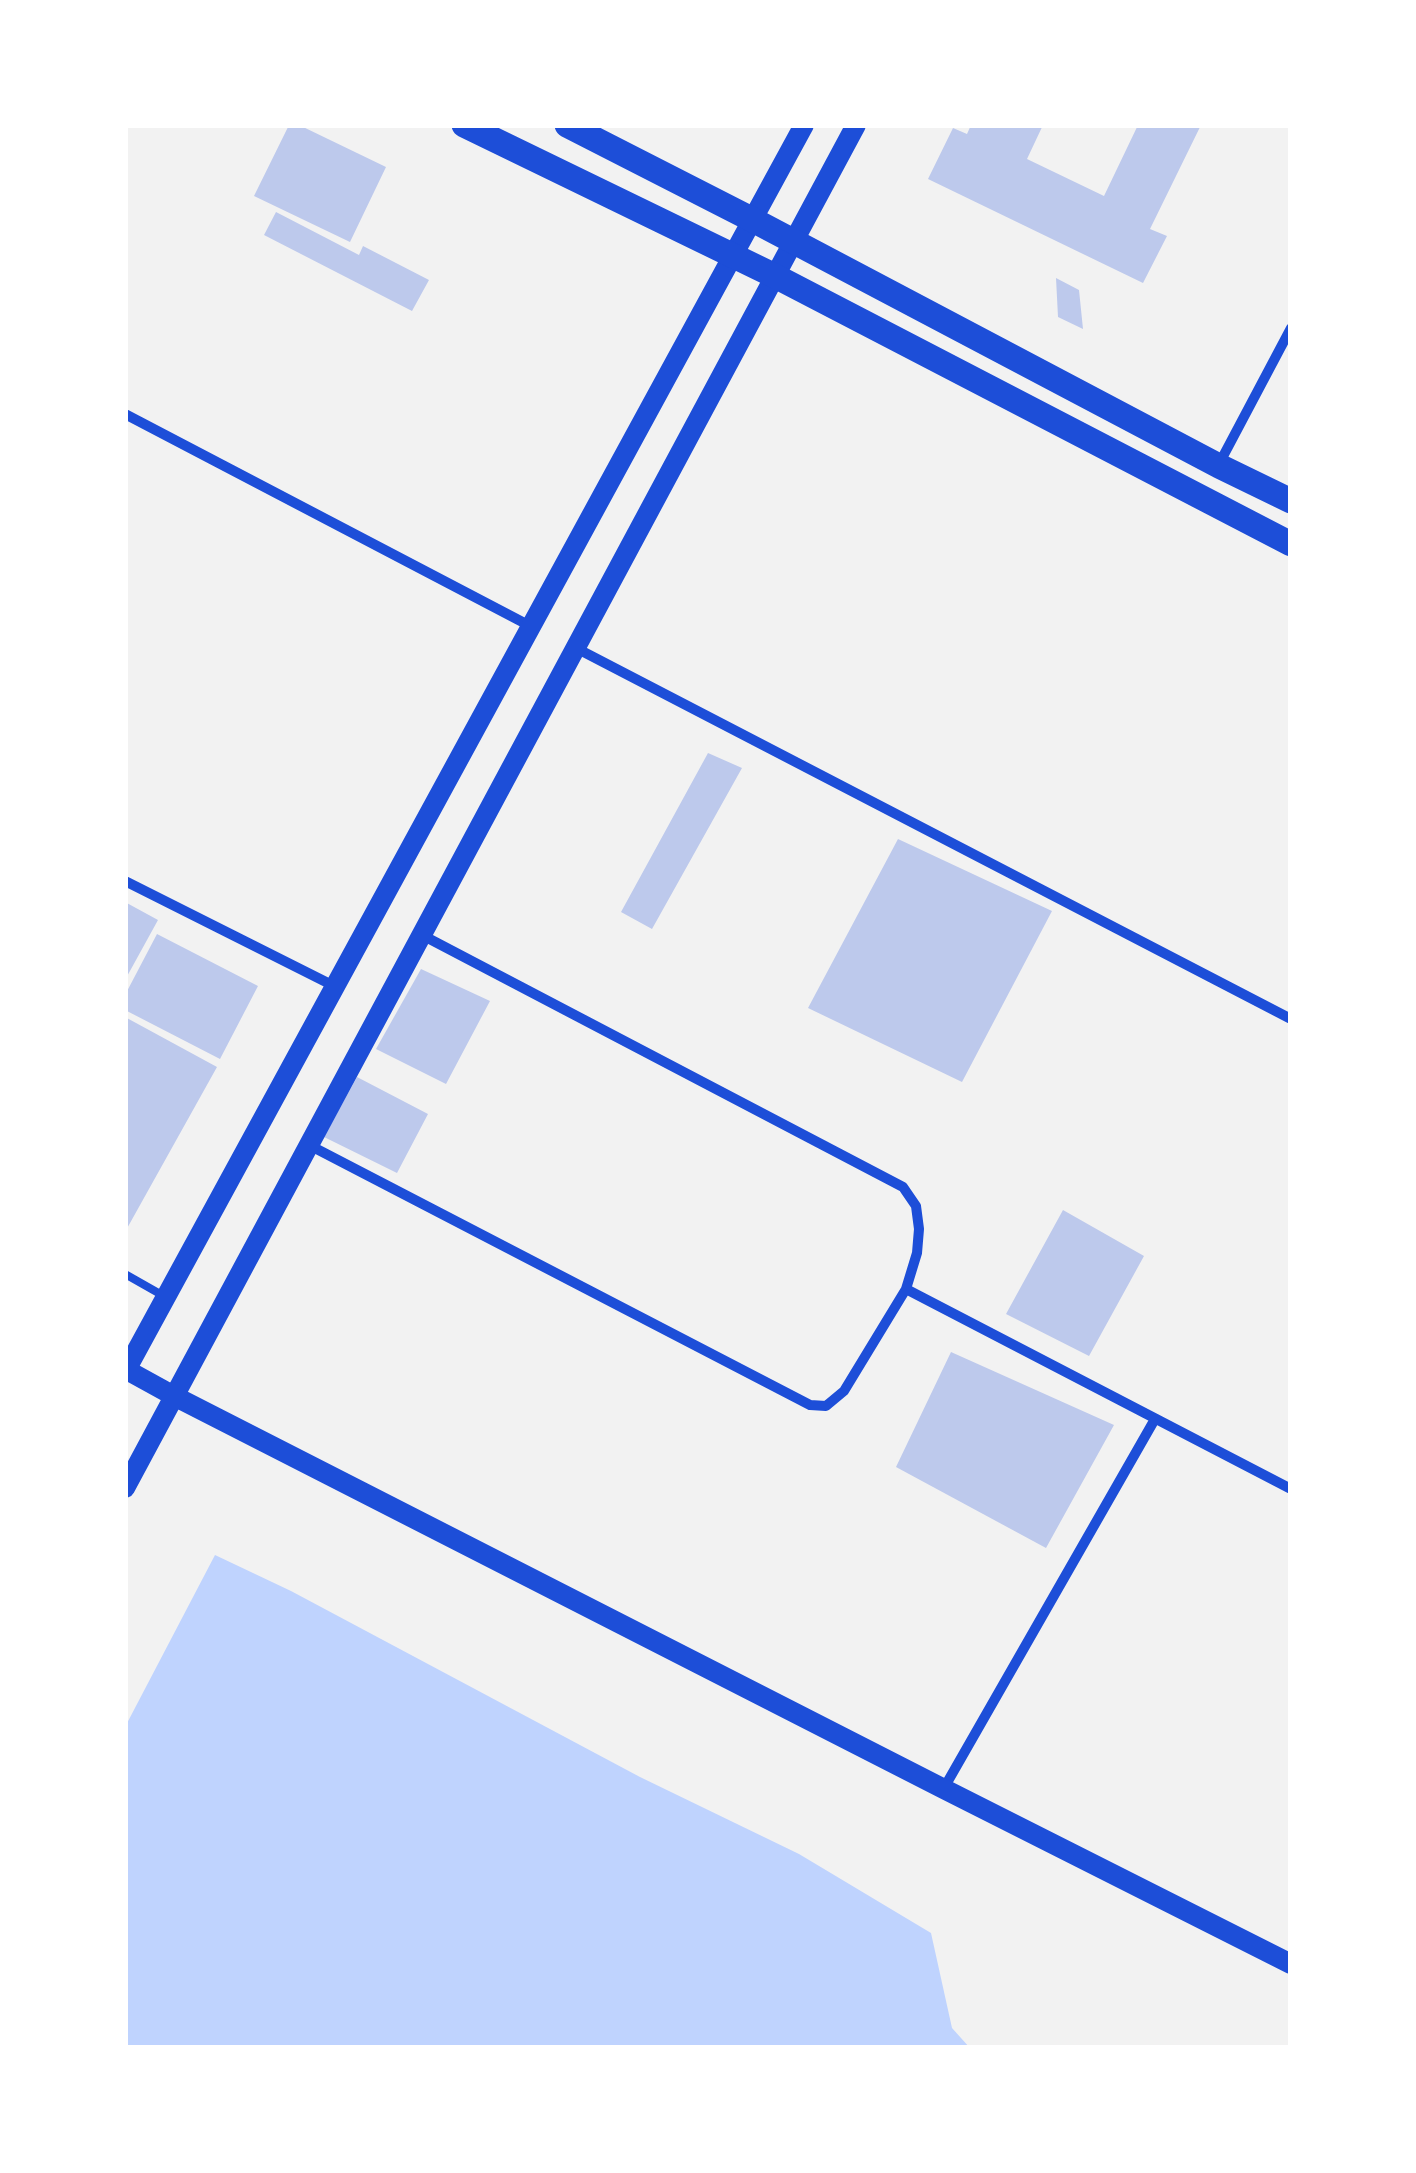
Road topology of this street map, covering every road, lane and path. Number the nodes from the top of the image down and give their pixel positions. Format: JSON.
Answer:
{"nodes":[{"id":1,"x":464,"y":125,"type":"edge"},
{"id":2,"x":567,"y":125,"type":"edge"},
{"id":3,"x":804,"y":125,"type":"edge"},
{"id":4,"x":856,"y":125,"type":"edge"},
{"id":5,"x":753,"y":220,"type":"junction"},
{"id":6,"x":794,"y":242,"type":"junction"},
{"id":7,"x":734,"y":256,"type":"junction"},
{"id":8,"x":775,"y":276,"type":"junction"},
{"id":9,"x":1291,"y":328,"type":"edge"},
{"id":10,"x":125,"y":414,"type":"edge"},
{"id":11,"x":1219,"y":466,"type":"junction"},
{"id":12,"x":1291,"y":502,"type":"edge"},
{"id":13,"x":1291,"y":544,"type":"edge"},
{"id":14,"x":532,"y":627,"type":"junction"},
{"id":15,"x":576,"y":648,"type":"junction"},
{"id":16,"x":125,"y":881,"type":"edge"},
{"id":17,"x":422,"y":936,"type":"junction"},
{"id":18,"x":336,"y":986,"type":"junction"},
{"id":19,"x":1291,"y":1019,"type":"edge"},
{"id":20,"x":310,"y":1145,"type":"junction"},
{"id":21,"x":125,"y":1274,"type":"edge"},
{"id":22,"x":906,"y":1289,"type":"junction"},
{"id":23,"x":166,"y":1298,"type":"junction"},
{"id":24,"x":125,"y":1370,"type":"edge"},
{"id":25,"x":174,"y":1396,"type":"junction"},
{"id":26,"x":1155,"y":1419,"type":"junction"},
{"id":27,"x":125,"y":1488,"type":"edge"},
{"id":28,"x":1291,"y":1489,"type":"edge"},
{"id":29,"x":944,"y":1789,"type":"junction"},
{"id":30,"x":1291,"y":1964,"type":"edge"}],
"edges":[{"from":1,"to":7,"type":"main road"},
{"from":2,"to":5,"type":"main road"},
{"from":3,"to":5,"type":"main road"},
{"from":4,"to":6,"type":"main road"},
{"from":5,"to":6,"type":"main road"},
{"from":5,"to":7,"type":"main road"},
{"from":6,"to":8,"type":"main road"},
{"from":6,"to":11,"type":"main road"},
{"from":7,"to":8,"type":"main road"},
{"from":7,"to":14,"type":"main road"},
{"from":8,"to":13,"type":"main road"},
{"from":8,"to":15,"type":"main road"},
{"from":9,"to":11,"type":"street"},
{"from":10,"to":14,"type":"street"},
{"from":11,"to":12,"type":"main road"},
{"from":14,"to":18,"type":"main road"},
{"from":15,"to":17,"type":"main road"},
{"from":15,"to":19,"type":"street"},
{"from":16,"to":18,"type":"street"},
{"from":17,"to":20,"type":"main road"},
{"from":17,"to":22,"type":"street"},
{"from":18,"to":23,"type":"main road"},
{"from":20,"to":22,"type":"street"},
{"from":20,"to":25,"type":"main road"},
{"from":21,"to":23,"type":"lane"},
{"from":22,"to":26,"type":"street"},
{"from":23,"to":24,"type":"main road"},
{"from":24,"to":25,"type":"main road"},
{"from":25,"to":27,"type":"main road"},
{"from":25,"to":29,"type":"main road"},
{"from":26,"to":28,"type":"street"},
{"from":26,"to":29,"type":"street"},
{"from":29,"to":30,"type":"main road"}]}
